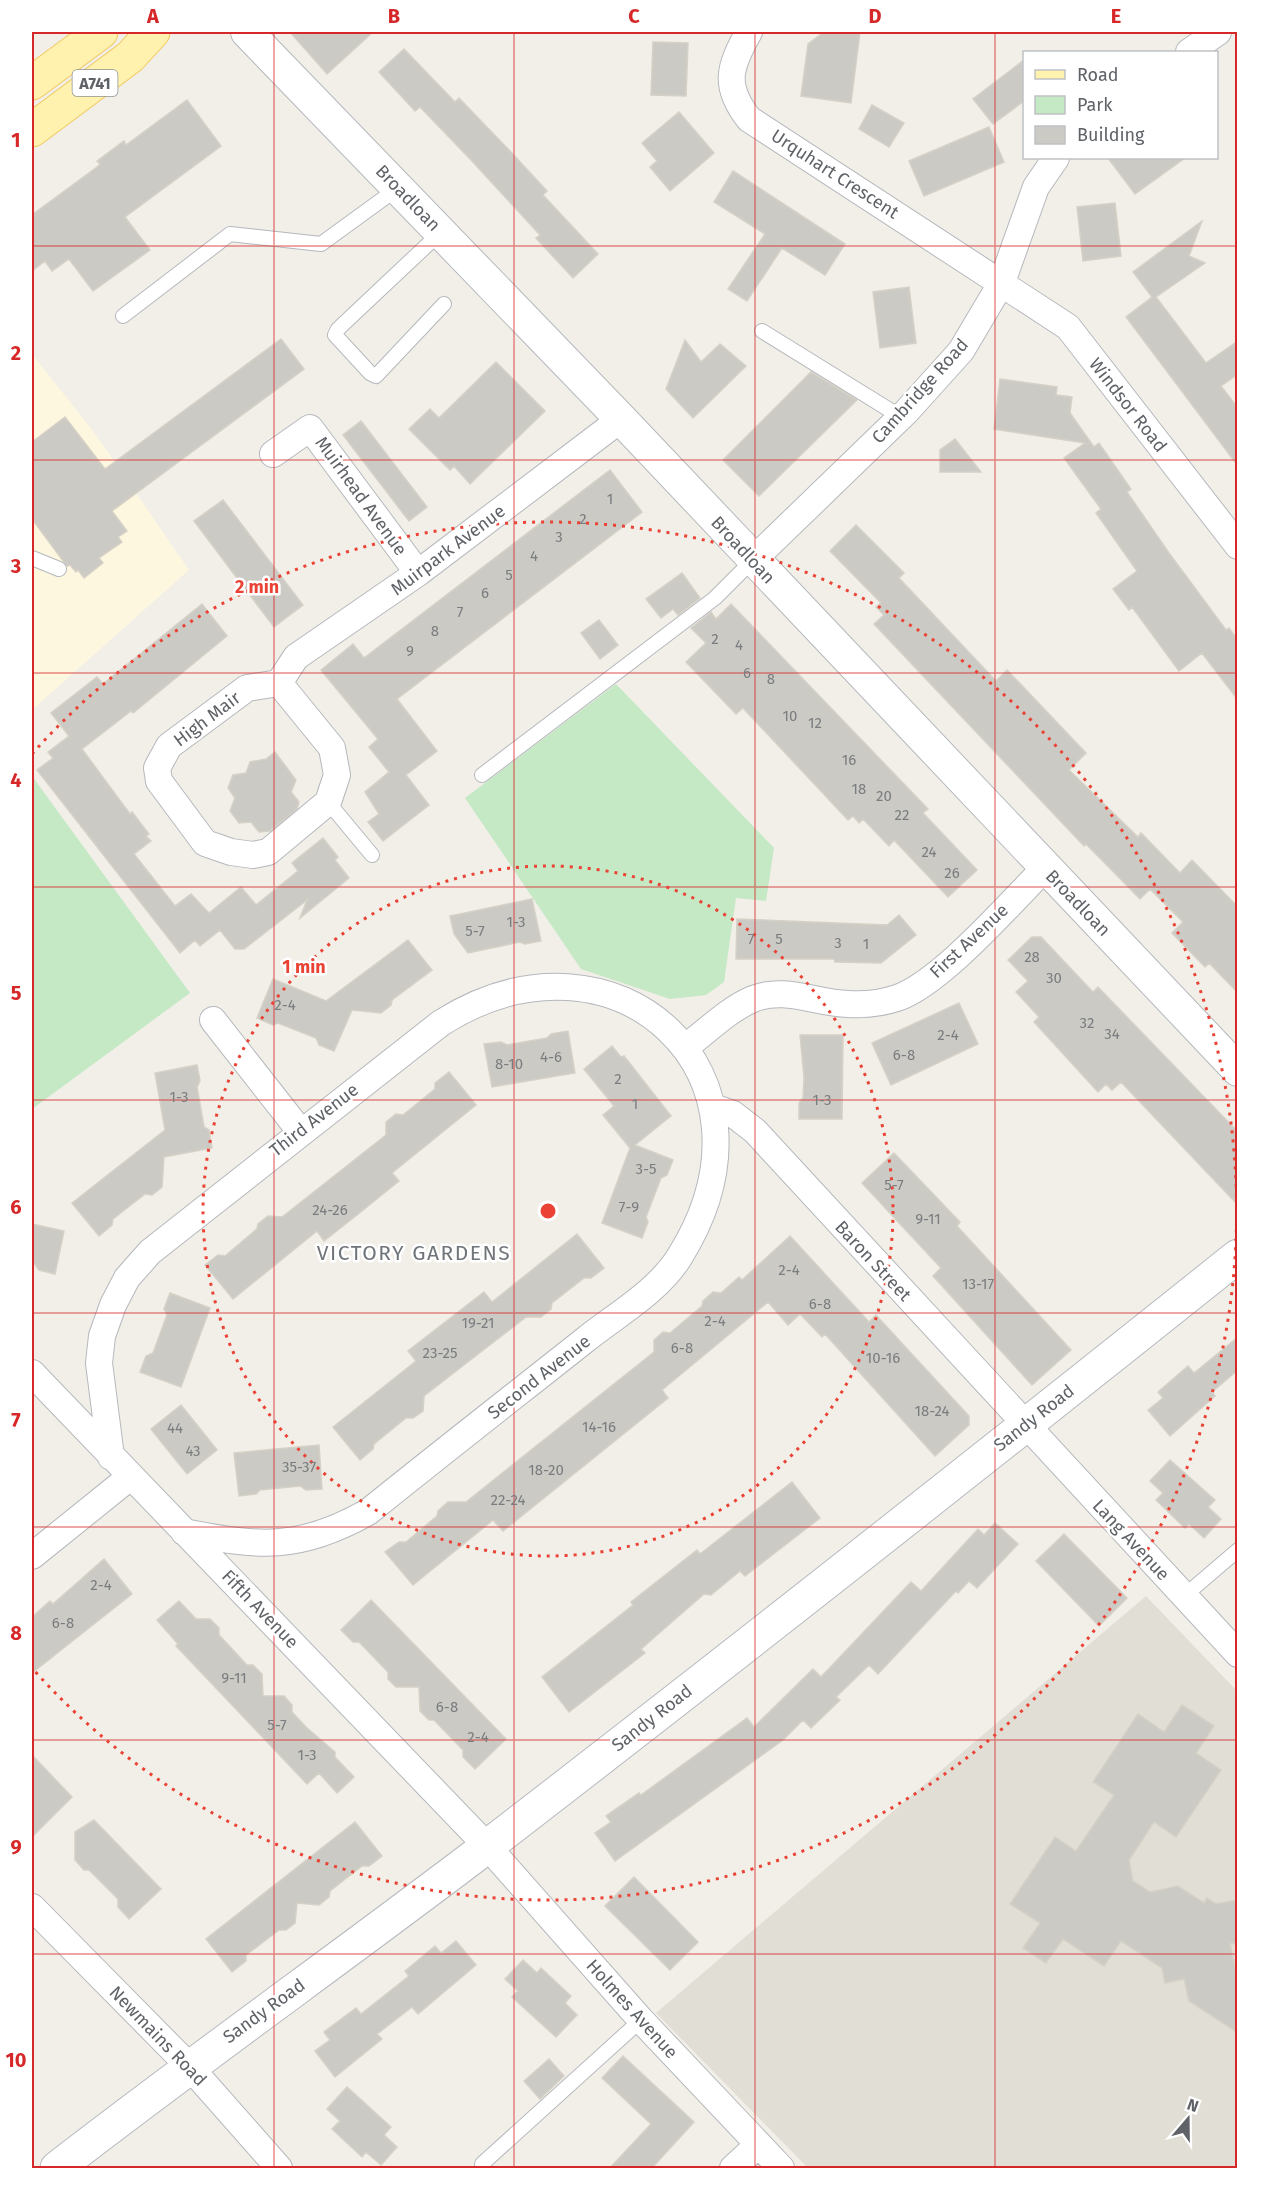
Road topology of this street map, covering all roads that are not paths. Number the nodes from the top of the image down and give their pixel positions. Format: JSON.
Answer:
{"nodes":[{"id":1,"x":101,"y":32,"type":"edge"},
{"id":2,"x":109,"y":32,"type":"edge"},
{"id":3,"x":153,"y":32,"type":"edge"},
{"id":4,"x":248,"y":32,"type":"edge"},
{"id":5,"x":749,"y":32,"type":"edge"},
{"id":6,"x":1218,"y":32,"type":"edge"},
{"id":7,"x":1190,"y":51,"type":"edge"},
{"id":8,"x":130,"y":57,"type":"junction"},
{"id":9,"x":32,"y":83,"type":"edge"},
{"id":10,"x":32,"y":130,"type":"edge"},
{"id":11,"x":1055,"y":159,"type":"edge"},
{"id":12,"x":398,"y":188,"type":"junction"},
{"id":13,"x":441,"y":232,"type":"junction"},
{"id":14,"x":1002,"y":282,"type":"junction"},
{"id":15,"x":444,"y":304,"type":"dead end"},
{"id":16,"x":123,"y":316,"type":"dead end"},
{"id":17,"x":762,"y":331,"type":"dead end"},
{"id":18,"x":901,"y":417,"type":"junction"},
{"id":19,"x":621,"y":419,"type":"junction"},
{"id":20,"x":273,"y":454,"type":"dead end"},
{"id":21,"x":1238,"y":546,"type":"edge"},
{"id":22,"x":32,"y":558,"type":"edge"},
{"id":23,"x":753,"y":561,"type":"junction"},
{"id":24,"x":59,"y":568,"type":"dead end"},
{"id":25,"x":418,"y":573,"type":"junction"},
{"id":26,"x":279,"y":683,"type":"junction"},
{"id":27,"x":482,"y":775,"type":"dead end"},
{"id":28,"x":328,"y":802,"type":"junction"},
{"id":29,"x":372,"y":855,"type":"dead end"},
{"id":30,"x":1045,"y":868,"type":"junction"},
{"id":31,"x":213,"y":1020,"type":"dead end"},
{"id":32,"x":686,"y":1047,"type":"junction"},
{"id":33,"x":1238,"y":1070,"type":"edge"},
{"id":34,"x":713,"y":1107,"type":"junction"},
{"id":35,"x":300,"y":1131,"type":"junction"},
{"id":36,"x":1238,"y":1256,"type":"edge"},
{"id":37,"x":32,"y":1372,"type":"edge"},
{"id":38,"x":1025,"y":1426,"type":"junction"},
{"id":39,"x":111,"y":1457,"type":"junction"},
{"id":40,"x":130,"y":1477,"type":"junction"},
{"id":41,"x":184,"y":1532,"type":"junction"},
{"id":42,"x":1238,"y":1550,"type":"edge"},
{"id":43,"x":32,"y":1556,"type":"edge"},
{"id":44,"x":1183,"y":1597,"type":"junction"},
{"id":45,"x":1238,"y":1654,"type":"edge"},
{"id":46,"x":487,"y":1846,"type":"junction"},
{"id":47,"x":32,"y":1907,"type":"edge"},
{"id":48,"x":641,"y":2020,"type":"junction"},
{"id":49,"x":189,"y":2066,"type":"junction"},
{"id":50,"x":758,"y":2145,"type":"junction"},
{"id":51,"x":482,"y":2164,"type":"dead end"},
{"id":52,"x":57,"y":2169,"type":"edge"},
{"id":53,"x":279,"y":2169,"type":"edge"},
{"id":54,"x":733,"y":2169,"type":"edge"},
{"id":55,"x":781,"y":2169,"type":"edge"}],
"edges":[{"from":1,"to":9,"type":"main road","number":"A741"},
{"from":2,"to":8,"type":"street"},
{"from":3,"to":8,"type":"main road","number":"A741"},
{"from":4,"to":12,"type":"street","name":"Broadloan"},
{"from":5,"to":14,"type":"street","name":"Urquhart Crescent"},
{"from":6,"to":7,"type":"street"},
{"from":8,"to":10,"type":"main road","number":"A741"},
{"from":11,"to":14,"type":"street","name":"Cambridge Road"},
{"from":12,"to":13,"type":"street","name":"Broadloan"},
{"from":12,"to":16,"type":"lane"},
{"from":13,"to":15,"type":"lane"},
{"from":13,"to":19,"type":"street","name":"Broadloan"},
{"from":14,"to":18,"type":"street","name":"Cambridge Road"},
{"from":14,"to":21,"type":"street","name":"Windsor Road"},
{"from":17,"to":18,"type":"lane"},
{"from":18,"to":23,"type":"street","name":"Cambridge Road"},
{"from":19,"to":23,"type":"street","name":"Broadloan"},
{"from":19,"to":25,"type":"street","name":"Muirpark Avenue"},
{"from":20,"to":25,"type":"street","name":"Muirhead Avenue"},
{"from":22,"to":24,"type":"lane"},
{"from":23,"to":27,"type":"lane"},
{"from":23,"to":30,"type":"street","name":"Broadloan"},
{"from":25,"to":26,"type":"street","name":"Muirpark Avenue"},
{"from":26,"to":28,"type":"street"},
{"from":26,"to":28,"type":"street","name":"High Mair"},
{"from":28,"to":29,"type":"lane"},
{"from":30,"to":32,"type":"street","name":"First Avenue"},
{"from":30,"to":33,"type":"street","name":"Broadloan"},
{"from":31,"to":35,"type":"street"},
{"from":32,"to":34,"type":"street","name":"Second Avenue"},
{"from":32,"to":35,"type":"street","name":"Third Avenue"},
{"from":34,"to":38,"type":"street","name":"Baron Street"},
{"from":34,"to":41,"type":"street","name":"Second Avenue"},
{"from":35,"to":39,"type":"street","name":"Third Avenue"},
{"from":36,"to":38,"type":"main road","name":"Sandy Road"},
{"from":37,"to":39,"type":"street","name":"Fifth Avenue"},
{"from":38,"to":44,"type":"street","name":"Lang Avenue"},
{"from":38,"to":46,"type":"main road","name":"Sandy Road"},
{"from":39,"to":40,"type":"street","name":"Fifth Avenue"},
{"from":40,"to":41,"type":"street","name":"Fifth Avenue"},
{"from":40,"to":43,"type":"street"},
{"from":41,"to":46,"type":"street","name":"Fifth Avenue"},
{"from":42,"to":44,"type":"lane"},
{"from":44,"to":45,"type":"street","name":"Lang Avenue"},
{"from":46,"to":48,"type":"street","name":"Holmes Avenue"},
{"from":46,"to":49,"type":"main road","name":"Sandy Road"},
{"from":47,"to":49,"type":"street","name":"Newmains Road"},
{"from":48,"to":50,"type":"street","name":"Holmes Avenue"},
{"from":48,"to":51,"type":"lane"},
{"from":49,"to":52,"type":"main road","name":"Sandy Road"},
{"from":49,"to":53,"type":"street","name":"Newmains Road"},
{"from":50,"to":54,"type":"street"},
{"from":50,"to":55,"type":"street","name":"Holmes Avenue"}]}
